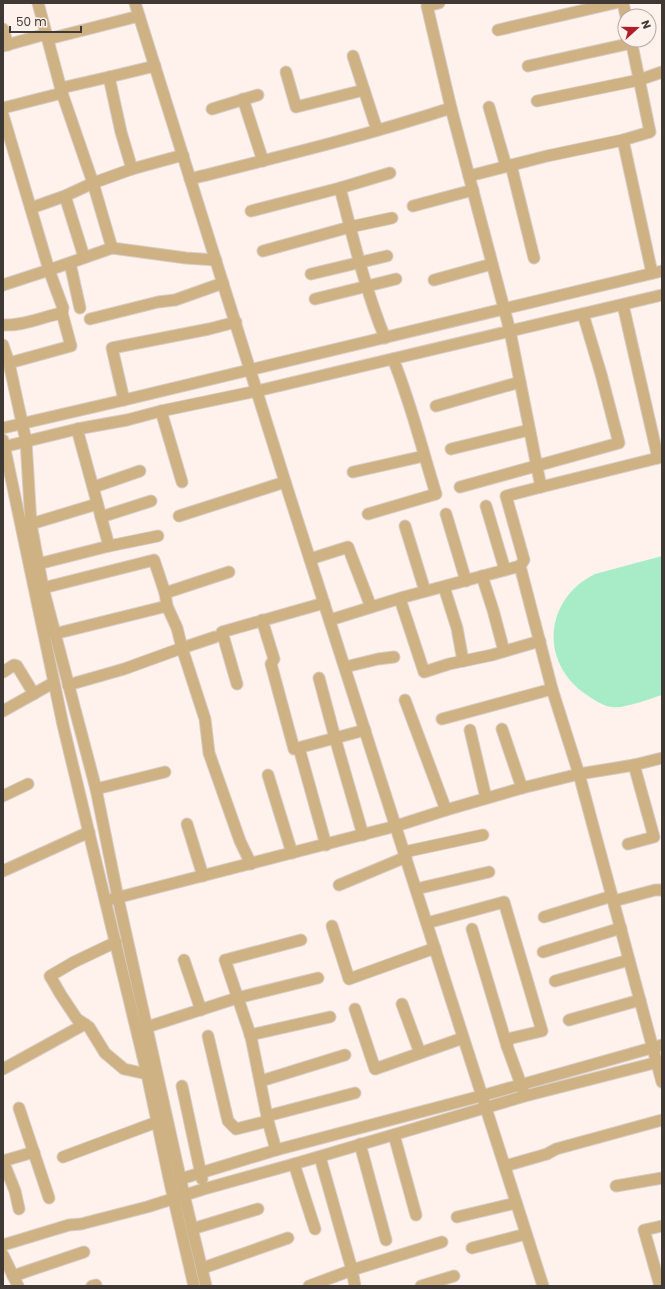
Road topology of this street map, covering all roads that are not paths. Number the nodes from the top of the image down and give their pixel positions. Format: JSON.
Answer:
{"nodes":[{"id":1,"x":38,"y":3,"type":"edge"},
{"id":2,"x":135,"y":3,"type":"edge"},
{"id":3,"x":439,"y":3,"type":"edge"},
{"id":4,"x":615,"y":3,"type":"edge"},
{"id":5,"x":426,"y":4,"type":"edge"},
{"id":6,"x":139,"y":16,"type":"junction"},
{"id":7,"x":3,"y":29,"type":"edge"},
{"id":8,"x":498,"y":30,"type":"dead end"},
{"id":9,"x":47,"y":37,"type":"junction"},
{"id":10,"x":617,"y":44,"type":"edge"},
{"id":11,"x":5,"y":46,"type":"edge"},
{"id":12,"x":632,"y":48,"type":"edge"},
{"id":13,"x":353,"y":56,"type":"dead end"},
{"id":14,"x":155,"y":66,"type":"junction"},
{"id":15,"x":528,"y":66,"type":"dead end"},
{"id":16,"x":286,"y":72,"type":"dead end"},
{"id":17,"x":662,"y":72,"type":"edge"},
{"id":18,"x":109,"y":78,"type":"junction"},
{"id":19,"x":638,"y":80,"type":"junction"},
{"id":20,"x":62,"y":90,"type":"junction"},
{"id":21,"x":364,"y":90,"type":"junction"},
{"id":22,"x":258,"y":95,"type":"dead end"},
{"id":23,"x":242,"y":99,"type":"junction"},
{"id":24,"x":536,"y":101,"type":"dead end"},
{"id":25,"x":489,"y":107,"type":"dead end"},
{"id":26,"x":3,"y":108,"type":"edge"},
{"id":27,"x":451,"y":108,"type":"junction"},
{"id":28,"x":212,"y":109,"type":"dead end"},
{"id":29,"x":3,"y":115,"type":"edge"},
{"id":30,"x":377,"y":130,"type":"junction"},
{"id":31,"x":623,"y":140,"type":"junction"},
{"id":32,"x":183,"y":155,"type":"junction"},
{"id":33,"x":263,"y":161,"type":"junction"},
{"id":34,"x":508,"y":166,"type":"junction"},
{"id":35,"x":132,"y":169,"type":"junction"},
{"id":36,"x":390,"y":174,"type":"dead end"},
{"id":37,"x":469,"y":176,"type":"junction"},
{"id":38,"x":190,"y":179,"type":"junction"},
{"id":39,"x":93,"y":183,"type":"junction"},
{"id":40,"x":340,"y":188,"type":"junction"},
{"id":41,"x":473,"y":190,"type":"junction"},
{"id":42,"x":66,"y":196,"type":"junction"},
{"id":43,"x":413,"y":206,"type":"dead end"},
{"id":44,"x":31,"y":208,"type":"junction"},
{"id":45,"x":251,"y":211,"type":"dead end"},
{"id":46,"x":392,"y":218,"type":"dead end"},
{"id":47,"x":350,"y":227,"type":"junction"},
{"id":48,"x":112,"y":248,"type":"junction"},
{"id":49,"x":263,"y":251,"type":"dead end"},
{"id":50,"x":387,"y":256,"type":"dead end"},
{"id":51,"x":84,"y":257,"type":"junction"},
{"id":52,"x":534,"y":258,"type":"dead end"},
{"id":53,"x":216,"y":260,"type":"junction"},
{"id":54,"x":70,"y":262,"type":"junction"},
{"id":55,"x":359,"y":263,"type":"junction"},
{"id":56,"x":492,"y":264,"type":"junction"},
{"id":57,"x":49,"y":270,"type":"junction"},
{"id":58,"x":657,"y":272,"type":"edge"},
{"id":59,"x":310,"y":274,"type":"dead end"},
{"id":60,"x":396,"y":279,"type":"dead end"},
{"id":61,"x":434,"y":280,"type":"dead end"},
{"id":62,"x":223,"y":283,"type":"junction"},
{"id":63,"x":3,"y":285,"type":"edge"},
{"id":64,"x":366,"y":286,"type":"junction"},
{"id":65,"x":662,"y":295,"type":"edge"},
{"id":66,"x":315,"y":299,"type":"dead end"},
{"id":67,"x":623,"y":305,"type":"junction"},
{"id":68,"x":80,"y":308,"type":"dead end"},
{"id":69,"x":504,"y":309,"type":"junction"},
{"id":70,"x":62,"y":313,"type":"junction"},
{"id":71,"x":582,"y":314,"type":"junction"},
{"id":72,"x":90,"y":319,"type":"dead end"},
{"id":73,"x":236,"y":322,"type":"junction"},
{"id":74,"x":3,"y":325,"type":"edge"},
{"id":75,"x":510,"y":331,"type":"junction"},
{"id":76,"x":385,"y":338,"type":"junction"},
{"id":77,"x":3,"y":345,"type":"edge"},
{"id":78,"x":393,"y":359,"type":"junction"},
{"id":79,"x":9,"y":363,"type":"junction"},
{"id":80,"x":250,"y":370,"type":"junction"},
{"id":81,"x":520,"y":382,"type":"junction"},
{"id":82,"x":257,"y":391,"type":"junction"},
{"id":83,"x":124,"y":400,"type":"junction"},
{"id":84,"x":436,"y":406,"type":"dead end"},
{"id":85,"x":161,"y":411,"type":"junction"},
{"id":86,"x":22,"y":424,"type":"junction"},
{"id":87,"x":3,"y":428,"type":"edge"},
{"id":88,"x":77,"y":429,"type":"junction"},
{"id":89,"x":529,"y":430,"type":"junction"},
{"id":90,"x":26,"y":441,"type":"junction"},
{"id":91,"x":3,"y":445,"type":"edge"},
{"id":92,"x":451,"y":449,"type":"dead end"},
{"id":93,"x":424,"y":456,"type":"junction"},
{"id":94,"x":660,"y":457,"type":"edge"},
{"id":95,"x":536,"y":465,"type":"junction"},
{"id":96,"x":140,"y":471,"type":"dead end"},
{"id":97,"x":353,"y":472,"type":"dead end"},
{"id":98,"x":182,"y":482,"type":"dead end"},
{"id":99,"x":285,"y":482,"type":"junction"},
{"id":100,"x":94,"y":487,"type":"junction"},
{"id":101,"x":460,"y":487,"type":"dead end"},
{"id":102,"x":541,"y":487,"type":"junction"},
{"id":103,"x":150,"y":501,"type":"dead end"},
{"id":104,"x":98,"y":504,"type":"junction"},
{"id":105,"x":486,"y":506,"type":"dead end"},
{"id":106,"x":368,"y":514,"type":"dead end"},
{"id":107,"x":446,"y":514,"type":"dead end"},
{"id":108,"x":178,"y":516,"type":"dead end"},
{"id":109,"x":101,"y":517,"type":"junction"},
{"id":110,"x":31,"y":524,"type":"junction"},
{"id":111,"x":405,"y":526,"type":"dead end"},
{"id":112,"x":158,"y":536,"type":"dead end"},
{"id":113,"x":109,"y":546,"type":"junction"},
{"id":114,"x":310,"y":558,"type":"junction"},
{"id":115,"x":38,"y":564,"type":"junction"},
{"id":116,"x":520,"y":566,"type":"junction"},
{"id":117,"x":505,"y":570,"type":"junction"},
{"id":118,"x":229,"y":572,"type":"dead end"},
{"id":119,"x":482,"y":576,"type":"junction"},
{"id":120,"x":466,"y":580,"type":"junction"},
{"id":121,"x":444,"y":586,"type":"junction"},
{"id":122,"x":43,"y":588,"type":"junction"},
{"id":123,"x":426,"y":592,"type":"junction"},
{"id":124,"x":165,"y":593,"type":"junction"},
{"id":125,"x":400,"y":599,"type":"junction"},
{"id":126,"x":324,"y":603,"type":"junction"},
{"id":127,"x":167,"y":606,"type":"junction"},
{"id":128,"x":371,"y":608,"type":"junction"},
{"id":129,"x":262,"y":620,"type":"junction"},
{"id":130,"x":330,"y":620,"type":"junction"},
{"id":131,"x":54,"y":634,"type":"junction"},
{"id":132,"x":215,"y":637,"type":"dead end"},
{"id":133,"x":540,"y":641,"type":"junction"},
{"id":134,"x":182,"y":648,"type":"junction"},
{"id":135,"x":504,"y":651,"type":"junction"},
{"id":136,"x":394,"y":658,"type":"dead end"},
{"id":137,"x":463,"y":661,"type":"junction"},
{"id":138,"x":345,"y":667,"type":"junction"},
{"id":139,"x":3,"y":672,"type":"edge"},
{"id":140,"x":319,"y":678,"type":"dead end"},
{"id":141,"x":53,"y":683,"type":"junction"},
{"id":142,"x":237,"y":684,"type":"dead end"},
{"id":143,"x":68,"y":685,"type":"junction"},
{"id":144,"x":552,"y":688,"type":"junction"},
{"id":145,"x":34,"y":694,"type":"junction"},
{"id":146,"x":405,"y":700,"type":"dead end"},
{"id":147,"x":3,"y":711,"type":"edge"},
{"id":148,"x":442,"y":719,"type":"dead end"},
{"id":149,"x":502,"y":729,"type":"dead end"},
{"id":150,"x":365,"y":730,"type":"junction"},
{"id":151,"x":470,"y":730,"type":"dead end"},
{"id":152,"x":335,"y":738,"type":"junction"},
{"id":153,"x":299,"y":748,"type":"junction"},
{"id":154,"x":662,"y":758,"type":"edge"},
{"id":155,"x":634,"y":766,"type":"junction"},
{"id":156,"x":165,"y":772,"type":"dead end"},
{"id":157,"x":579,"y":774,"type":"junction"},
{"id":158,"x":268,"y":775,"type":"dead end"},
{"id":159,"x":28,"y":784,"type":"dead end"},
{"id":160,"x":522,"y":788,"type":"junction"},
{"id":161,"x":96,"y":789,"type":"junction"},
{"id":162,"x":3,"y":796,"type":"edge"},
{"id":163,"x":486,"y":798,"type":"junction"},
{"id":164,"x":446,"y":810,"type":"junction"},
{"id":165,"x":187,"y":824,"type":"dead end"},
{"id":166,"x":396,"y":826,"type":"junction"},
{"id":167,"x":89,"y":832,"type":"junction"},
{"id":168,"x":363,"y":835,"type":"junction"},
{"id":169,"x":483,"y":835,"type":"dead end"},
{"id":170,"x":628,"y":844,"type":"dead end"},
{"id":171,"x":326,"y":845,"type":"junction"},
{"id":172,"x":292,"y":853,"type":"junction"},
{"id":173,"x":405,"y":855,"type":"junction"},
{"id":174,"x":251,"y":864,"type":"junction"},
{"id":175,"x":4,"y":868,"type":"edge"},
{"id":176,"x":489,"y":872,"type":"dead end"},
{"id":177,"x":203,"y":876,"type":"junction"},
{"id":178,"x":339,"y":885,"type":"dead end"},
{"id":179,"x":416,"y":889,"type":"junction"},
{"id":180,"x":662,"y":890,"type":"edge"},
{"id":181,"x":118,"y":898,"type":"junction"},
{"id":182,"x":613,"y":899,"type":"junction"},
{"id":183,"x":105,"y":900,"type":"junction"},
{"id":184,"x":544,"y":917,"type":"dead end"},
{"id":185,"x":427,"y":923,"type":"junction"},
{"id":186,"x":332,"y":926,"type":"dead end"},
{"id":187,"x":621,"y":928,"type":"junction"},
{"id":188,"x":472,"y":929,"type":"dead end"},
{"id":189,"x":301,"y":940,"type":"dead end"},
{"id":190,"x":116,"y":942,"type":"junction"},
{"id":191,"x":435,"y":948,"type":"junction"},
{"id":192,"x":543,"y":952,"type":"dead end"},
{"id":193,"x":184,"y":960,"type":"dead end"},
{"id":194,"x":629,"y":960,"type":"junction"},
{"id":195,"x":318,"y":978,"type":"dead end"},
{"id":196,"x":556,"y":981,"type":"dead end"},
{"id":197,"x":237,"y":998,"type":"junction"},
{"id":198,"x":640,"y":1000,"type":"junction"},
{"id":199,"x":402,"y":1004,"type":"dead end"},
{"id":200,"x":356,"y":1009,"type":"dead end"},
{"id":201,"x":201,"y":1010,"type":"junction"},
{"id":202,"x":330,"y":1017,"type":"dead end"},
{"id":203,"x":570,"y":1020,"type":"dead end"},
{"id":204,"x":85,"y":1024,"type":"junction"},
{"id":205,"x":147,"y":1027,"type":"junction"},
{"id":206,"x":250,"y":1035,"type":"junction"},
{"id":207,"x":208,"y":1036,"type":"dead end"},
{"id":208,"x":464,"y":1038,"type":"junction"},
{"id":209,"x":507,"y":1046,"type":"junction"},
{"id":210,"x":658,"y":1046,"type":"edge"},
{"id":211,"x":420,"y":1053,"type":"junction"},
{"id":212,"x":345,"y":1055,"type":"dead end"},
{"id":213,"x":659,"y":1062,"type":"edge"},
{"id":214,"x":3,"y":1069,"type":"edge"},
{"id":215,"x":147,"y":1074,"type":"junction"},
{"id":216,"x":260,"y":1081,"type":"junction"},
{"id":217,"x":662,"y":1082,"type":"edge"},
{"id":218,"x":521,"y":1084,"type":"junction"},
{"id":219,"x":182,"y":1086,"type":"dead end"},
{"id":220,"x":355,"y":1093,"type":"dead end"},
{"id":221,"x":481,"y":1096,"type":"junction"},
{"id":222,"x":525,"y":1096,"type":"junction"},
{"id":223,"x":19,"y":1108,"type":"dead end"},
{"id":224,"x":485,"y":1108,"type":"junction"},
{"id":225,"x":267,"y":1119,"type":"junction"},
{"id":226,"x":662,"y":1120,"type":"edge"},
{"id":227,"x":157,"y":1122,"type":"junction"},
{"id":228,"x":394,"y":1135,"type":"junction"},
{"id":229,"x":360,"y":1144,"type":"junction"},
{"id":230,"x":276,"y":1150,"type":"junction"},
{"id":231,"x":34,"y":1152,"type":"junction"},
{"id":232,"x":320,"y":1156,"type":"junction"},
{"id":233,"x":63,"y":1157,"type":"dead end"},
{"id":234,"x":3,"y":1161,"type":"edge"},
{"id":235,"x":294,"y":1164,"type":"junction"},
{"id":236,"x":505,"y":1166,"type":"junction"},
{"id":237,"x":200,"y":1172,"type":"junction"},
{"id":238,"x":662,"y":1178,"type":"edge"},
{"id":239,"x":181,"y":1179,"type":"junction"},
{"id":240,"x":170,"y":1183,"type":"junction"},
{"id":241,"x":616,"y":1186,"type":"dead end"},
{"id":242,"x":204,"y":1189,"type":"junction"},
{"id":243,"x":184,"y":1195,"type":"junction"},
{"id":244,"x":49,"y":1198,"type":"dead end"},
{"id":245,"x":174,"y":1199,"type":"junction"},
{"id":246,"x":516,"y":1203,"type":"junction"},
{"id":247,"x":258,"y":1208,"type":"dead end"},
{"id":248,"x":19,"y":1209,"type":"dead end"},
{"id":249,"x":416,"y":1215,"type":"dead end"},
{"id":250,"x":457,"y":1217,"type":"dead end"},
{"id":251,"x":662,"y":1226,"type":"edge"},
{"id":252,"x":192,"y":1229,"type":"junction"},
{"id":253,"x":314,"y":1229,"type":"dead end"},
{"id":254,"x":526,"y":1234,"type":"junction"},
{"id":255,"x":288,"y":1238,"type":"dead end"},
{"id":256,"x":386,"y":1240,"type":"dead end"},
{"id":257,"x":442,"y":1242,"type":"dead end"},
{"id":258,"x":3,"y":1245,"type":"edge"},
{"id":259,"x":472,"y":1248,"type":"dead end"},
{"id":260,"x":84,"y":1252,"type":"dead end"},
{"id":261,"x":3,"y":1255,"type":"edge"},
{"id":262,"x":203,"y":1268,"type":"junction"},
{"id":263,"x":352,"y":1270,"type":"junction"},
{"id":264,"x":454,"y":1276,"type":"dead end"},
{"id":265,"x":15,"y":1281,"type":"edge"},
{"id":266,"x":194,"y":1286,"type":"edge"},
{"id":267,"x":206,"y":1286,"type":"edge"},
{"id":268,"x":309,"y":1286,"type":"edge"},
{"id":269,"x":355,"y":1286,"type":"edge"},
{"id":270,"x":421,"y":1286,"type":"edge"},
{"id":271,"x":543,"y":1286,"type":"edge"},
{"id":272,"x":660,"y":1286,"type":"edge"}],
"edges":[{"from":1,"to":9,"type":"street"},
{"from":2,"to":6,"type":"street"},
{"from":3,"to":5,"type":"street"},
{"from":4,"to":8,"type":"street"},
{"from":5,"to":27,"type":"street"},
{"from":6,"to":9,"type":"street"},
{"from":6,"to":14,"type":"street"},
{"from":7,"to":11,"type":"street"},
{"from":9,"to":11,"type":"street"},
{"from":9,"to":20,"type":"street"},
{"from":10,"to":15,"type":"street"},
{"from":12,"to":19,"type":"street"},
{"from":13,"to":21,"type":"street"},
{"from":14,"to":18,"type":"street"},
{"from":14,"to":32,"type":"street"},
{"from":16,"to":21,"type":"street"},
{"from":17,"to":19,"type":"street"},
{"from":18,"to":20,"type":"street"},
{"from":18,"to":35,"type":"street"},
{"from":19,"to":24,"type":"street"},
{"from":19,"to":31,"type":"street"},
{"from":20,"to":26,"type":"street"},
{"from":20,"to":39,"type":"street"},
{"from":21,"to":30,"type":"street"},
{"from":22,"to":23,"type":"street"},
{"from":23,"to":28,"type":"street"},
{"from":23,"to":33,"type":"street"},
{"from":25,"to":34,"type":"street"},
{"from":27,"to":30,"type":"street"},
{"from":27,"to":37,"type":"street"},
{"from":29,"to":44,"type":"street"},
{"from":30,"to":33,"type":"street"},
{"from":31,"to":34,"type":"street"},
{"from":31,"to":58,"type":"street"},
{"from":32,"to":35,"type":"street"},
{"from":32,"to":38,"type":"street"},
{"from":33,"to":38,"type":"street"},
{"from":34,"to":37,"type":"street"},
{"from":34,"to":52,"type":"street"},
{"from":35,"to":39,"type":"street"},
{"from":36,"to":40,"type":"street"},
{"from":37,"to":41,"type":"street"},
{"from":38,"to":53,"type":"street"},
{"from":39,"to":42,"type":"street"},
{"from":39,"to":48,"type":"street"},
{"from":40,"to":45,"type":"street"},
{"from":40,"to":47,"type":"street"},
{"from":41,"to":43,"type":"street"},
{"from":41,"to":56,"type":"street"},
{"from":42,"to":44,"type":"street"},
{"from":42,"to":51,"type":"street"},
{"from":44,"to":57,"type":"street"},
{"from":46,"to":47,"type":"street"},
{"from":47,"to":49,"type":"street"},
{"from":47,"to":55,"type":"street"},
{"from":48,"to":51,"type":"street"},
{"from":48,"to":53,"type":"street"},
{"from":50,"to":55,"type":"street"},
{"from":51,"to":54,"type":"street"},
{"from":53,"to":62,"type":"street"},
{"from":54,"to":57,"type":"street"},
{"from":54,"to":68,"type":"street"},
{"from":55,"to":59,"type":"street"},
{"from":55,"to":64,"type":"street"},
{"from":56,"to":61,"type":"street"},
{"from":56,"to":69,"type":"street"},
{"from":57,"to":63,"type":"street"},
{"from":57,"to":70,"type":"street"},
{"from":58,"to":69,"type":"street"},
{"from":60,"to":64,"type":"street"},
{"from":62,"to":72,"type":"street"},
{"from":62,"to":73,"type":"street"},
{"from":64,"to":66,"type":"street"},
{"from":64,"to":76,"type":"street"},
{"from":65,"to":67,"type":"street"},
{"from":67,"to":71,"type":"street"},
{"from":67,"to":94,"type":"street"},
{"from":69,"to":75,"type":"street"},
{"from":69,"to":76,"type":"street"},
{"from":70,"to":74,"type":"street"},
{"from":70,"to":79,"type":"street"},
{"from":71,"to":75,"type":"street"},
{"from":71,"to":95,"type":"street"},
{"from":73,"to":80,"type":"street"},
{"from":73,"to":83,"type":"street"},
{"from":75,"to":78,"type":"street"},
{"from":75,"to":81,"type":"street"},
{"from":76,"to":80,"type":"street"},
{"from":77,"to":79,"type":"street"},
{"from":78,"to":82,"type":"street"},
{"from":78,"to":93,"type":"street"},
{"from":79,"to":86,"type":"street"},
{"from":80,"to":82,"type":"street"},
{"from":80,"to":83,"type":"street"},
{"from":81,"to":84,"type":"street"},
{"from":81,"to":89,"type":"street"},
{"from":82,"to":85,"type":"street"},
{"from":82,"to":99,"type":"street"},
{"from":83,"to":86,"type":"street"},
{"from":85,"to":88,"type":"street"},
{"from":85,"to":98,"type":"street"},
{"from":86,"to":87,"type":"street"},
{"from":86,"to":90,"type":"street"},
{"from":88,"to":90,"type":"street"},
{"from":88,"to":100,"type":"street"},
{"from":89,"to":92,"type":"street"},
{"from":89,"to":95,"type":"street"},
{"from":90,"to":91,"type":"street"},
{"from":90,"to":110,"type":"street"},
{"from":91,"to":141,"type":"street"},
{"from":93,"to":97,"type":"street"},
{"from":93,"to":106,"type":"street"},
{"from":94,"to":102,"type":"street"},
{"from":95,"to":101,"type":"street"},
{"from":95,"to":102,"type":"street"},
{"from":96,"to":100,"type":"street"},
{"from":99,"to":108,"type":"street"},
{"from":99,"to":114,"type":"street"},
{"from":100,"to":104,"type":"street"},
{"from":102,"to":116,"type":"street"},
{"from":103,"to":109,"type":"street"},
{"from":104,"to":109,"type":"street"},
{"from":104,"to":110,"type":"street"},
{"from":105,"to":117,"type":"street"},
{"from":107,"to":120,"type":"street"},
{"from":109,"to":113,"type":"street"},
{"from":110,"to":115,"type":"street"},
{"from":111,"to":123,"type":"street"},
{"from":112,"to":113,"type":"street"},
{"from":113,"to":115,"type":"street"},
{"from":114,"to":126,"type":"street"},
{"from":114,"to":128,"type":"street"},
{"from":115,"to":122,"type":"street"},
{"from":116,"to":117,"type":"street"},
{"from":116,"to":133,"type":"street"},
{"from":117,"to":119,"type":"street"},
{"from":118,"to":124,"type":"street"},
{"from":119,"to":120,"type":"street"},
{"from":119,"to":135,"type":"street"},
{"from":120,"to":121,"type":"street"},
{"from":121,"to":123,"type":"street"},
{"from":121,"to":137,"type":"street"},
{"from":122,"to":124,"type":"street"},
{"from":122,"to":131,"type":"street"},
{"from":123,"to":125,"type":"street"},
{"from":124,"to":127,"type":"street"},
{"from":125,"to":128,"type":"street"},
{"from":125,"to":137,"type":"street"},
{"from":126,"to":129,"type":"street"},
{"from":126,"to":130,"type":"street"},
{"from":127,"to":131,"type":"street"},
{"from":127,"to":134,"type":"street"},
{"from":128,"to":130,"type":"street"},
{"from":129,"to":142,"type":"street"},
{"from":129,"to":153,"type":"street"},
{"from":130,"to":138,"type":"street"},
{"from":131,"to":143,"type":"street"},
{"from":132,"to":134,"type":"street"},
{"from":133,"to":135,"type":"street"},
{"from":133,"to":144,"type":"street"},
{"from":134,"to":143,"type":"street"},
{"from":134,"to":174,"type":"street"},
{"from":135,"to":137,"type":"street"},
{"from":136,"to":138,"type":"street"},
{"from":138,"to":150,"type":"street"},
{"from":139,"to":145,"type":"street"},
{"from":140,"to":152,"type":"street"},
{"from":141,"to":145,"type":"street"},
{"from":141,"to":167,"type":"street"},
{"from":143,"to":161,"type":"street"},
{"from":144,"to":148,"type":"street"},
{"from":144,"to":157,"type":"street"},
{"from":145,"to":147,"type":"street"},
{"from":146,"to":164,"type":"street"},
{"from":149,"to":160,"type":"street"},
{"from":150,"to":152,"type":"street"},
{"from":150,"to":166,"type":"street"},
{"from":151,"to":163,"type":"street"},
{"from":152,"to":153,"type":"street"},
{"from":152,"to":168,"type":"street"},
{"from":153,"to":171,"type":"street"},
{"from":154,"to":155,"type":"street"},
{"from":155,"to":157,"type":"street"},
{"from":155,"to":170,"type":"street"},
{"from":156,"to":161,"type":"street"},
{"from":157,"to":160,"type":"street"},
{"from":157,"to":182,"type":"street"},
{"from":158,"to":172,"type":"street"},
{"from":159,"to":162,"type":"street"},
{"from":160,"to":163,"type":"street"},
{"from":161,"to":181,"type":"street"},
{"from":163,"to":164,"type":"street"},
{"from":164,"to":166,"type":"street"},
{"from":165,"to":177,"type":"street"},
{"from":166,"to":168,"type":"street"},
{"from":166,"to":173,"type":"street"},
{"from":167,"to":175,"type":"street"},
{"from":167,"to":183,"type":"street"},
{"from":168,"to":171,"type":"street"},
{"from":169,"to":173,"type":"street"},
{"from":171,"to":172,"type":"street"},
{"from":172,"to":174,"type":"street"},
{"from":173,"to":178,"type":"street"},
{"from":173,"to":179,"type":"street"},
{"from":174,"to":177,"type":"street"},
{"from":176,"to":179,"type":"street"},
{"from":177,"to":181,"type":"street"},
{"from":179,"to":185,"type":"street"},
{"from":180,"to":182,"type":"street"},
{"from":181,"to":183,"type":"street"},
{"from":181,"to":205,"type":"street"},
{"from":182,"to":184,"type":"street"},
{"from":182,"to":187,"type":"street"},
{"from":183,"to":190,"type":"street"},
{"from":185,"to":191,"type":"street"},
{"from":185,"to":209,"type":"street"},
{"from":186,"to":191,"type":"street"},
{"from":187,"to":192,"type":"street"},
{"from":187,"to":194,"type":"street"},
{"from":188,"to":209,"type":"street"},
{"from":189,"to":197,"type":"street"},
{"from":190,"to":204,"type":"street"},
{"from":190,"to":215,"type":"street"},
{"from":191,"to":208,"type":"street"},
{"from":193,"to":201,"type":"street"},
{"from":194,"to":196,"type":"street"},
{"from":194,"to":198,"type":"street"},
{"from":195,"to":197,"type":"street"},
{"from":197,"to":201,"type":"street"},
{"from":197,"to":206,"type":"street"},
{"from":198,"to":203,"type":"street"},
{"from":198,"to":210,"type":"street"},
{"from":199,"to":211,"type":"street"},
{"from":200,"to":211,"type":"street"},
{"from":201,"to":205,"type":"street"},
{"from":202,"to":206,"type":"street"},
{"from":204,"to":214,"type":"street"},
{"from":204,"to":215,"type":"street"},
{"from":205,"to":239,"type":"street"},
{"from":206,"to":216,"type":"street"},
{"from":207,"to":225,"type":"street"},
{"from":208,"to":211,"type":"street"},
{"from":208,"to":221,"type":"street"},
{"from":209,"to":218,"type":"street"},
{"from":210,"to":213,"type":"street"},
{"from":210,"to":218,"type":"street"},
{"from":212,"to":216,"type":"street"},
{"from":213,"to":217,"type":"street"},
{"from":213,"to":222,"type":"street"},
{"from":215,"to":227,"type":"street"},
{"from":216,"to":225,"type":"street"},
{"from":218,"to":221,"type":"street"},
{"from":218,"to":222,"type":"street"},
{"from":219,"to":237,"type":"street"},
{"from":220,"to":225,"type":"street"},
{"from":221,"to":224,"type":"street"},
{"from":221,"to":230,"type":"street"},
{"from":222,"to":224,"type":"street"},
{"from":223,"to":231,"type":"street"},
{"from":224,"to":228,"type":"street"},
{"from":224,"to":236,"type":"street"},
{"from":225,"to":230,"type":"street"},
{"from":226,"to":236,"type":"street"},
{"from":227,"to":233,"type":"street"},
{"from":227,"to":240,"type":"street"},
{"from":228,"to":229,"type":"street"},
{"from":228,"to":249,"type":"street"},
{"from":229,"to":232,"type":"street"},
{"from":229,"to":256,"type":"street"},
{"from":230,"to":237,"type":"street"},
{"from":231,"to":234,"type":"street"},
{"from":231,"to":244,"type":"street"},
{"from":232,"to":235,"type":"street"},
{"from":232,"to":263,"type":"street"},
{"from":234,"to":248,"type":"street"},
{"from":235,"to":242,"type":"street"},
{"from":235,"to":253,"type":"street"},
{"from":236,"to":246,"type":"street"},
{"from":237,"to":239,"type":"street"},
{"from":237,"to":242,"type":"street"},
{"from":238,"to":241,"type":"street"},
{"from":239,"to":240,"type":"street"},
{"from":239,"to":243,"type":"street"},
{"from":240,"to":245,"type":"street"},
{"from":242,"to":243,"type":"street"},
{"from":243,"to":245,"type":"street"},
{"from":243,"to":252,"type":"street"},
{"from":245,"to":258,"type":"street"},
{"from":245,"to":266,"type":"street"},
{"from":246,"to":250,"type":"street"},
{"from":246,"to":254,"type":"street"},
{"from":247,"to":252,"type":"street"},
{"from":251,"to":272,"type":"street"},
{"from":252,"to":262,"type":"street"},
{"from":254,"to":259,"type":"street"},
{"from":254,"to":271,"type":"street"},
{"from":255,"to":262,"type":"street"},
{"from":257,"to":263,"type":"street"},
{"from":260,"to":265,"type":"street"},
{"from":261,"to":265,"type":"street"},
{"from":262,"to":267,"type":"street"},
{"from":263,"to":268,"type":"street"},
{"from":263,"to":269,"type":"street"},
{"from":264,"to":270,"type":"street"}]}
